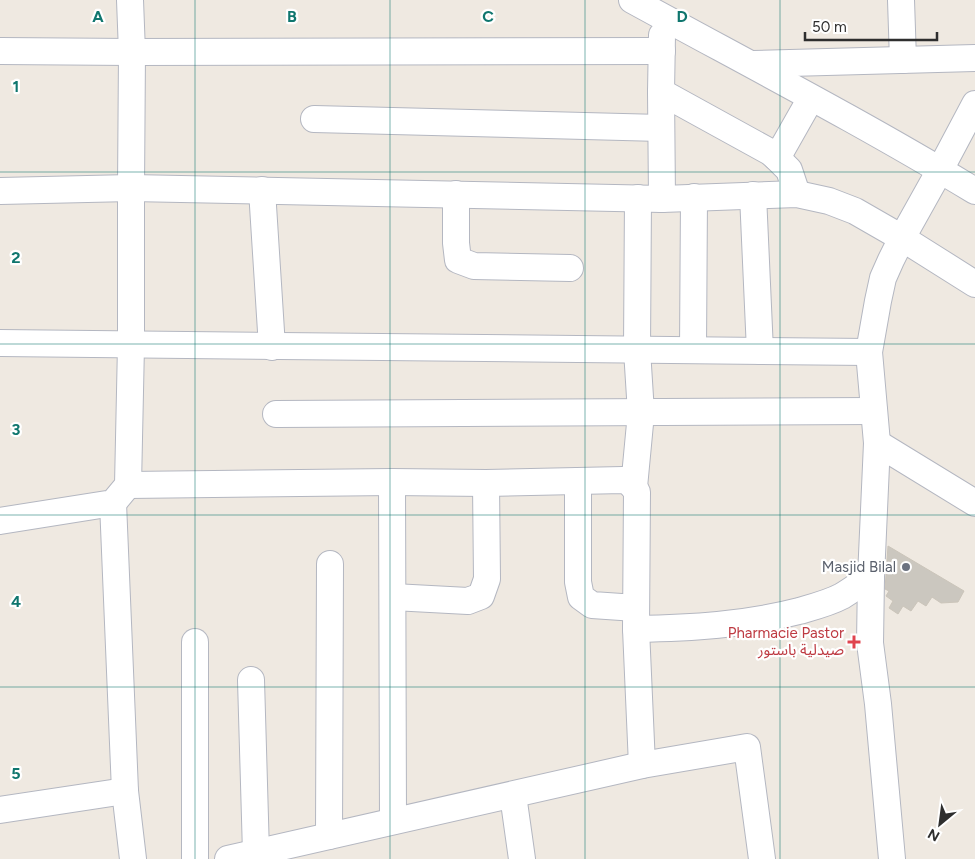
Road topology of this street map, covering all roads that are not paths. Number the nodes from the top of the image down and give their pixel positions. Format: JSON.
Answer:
{"nodes":[{"id":1,"x":130,"y":0,"type":"edge"},
{"id":2,"x":632,"y":0,"type":"edge"},
{"id":3,"x":901,"y":0,"type":"edge"},
{"id":4,"x":664,"y":8,"type":"edge"},
{"id":5,"x":0,"y":51,"type":"edge"},
{"id":6,"x":662,"y":51,"type":"junction"},
{"id":7,"x":132,"y":52,"type":"junction"},
{"id":8,"x":975,"y":58,"type":"edge"},
{"id":9,"x":903,"y":60,"type":"junction"},
{"id":10,"x":752,"y":64,"type":"junction"},
{"id":11,"x":661,"y":92,"type":"junction"},
{"id":12,"x":812,"y":98,"type":"junction"},
{"id":13,"x":975,"y":104,"type":"edge"},
{"id":14,"x":314,"y":119,"type":"dead end"},
{"id":15,"x":661,"y":128,"type":"junction"},
{"id":16,"x":777,"y":158,"type":"junction"},
{"id":17,"x":940,"y":170,"type":"junction"},
{"id":18,"x":131,"y":188,"type":"junction"},
{"id":19,"x":262,"y":190,"type":"junction"},
{"id":20,"x":0,"y":191,"type":"edge"},
{"id":21,"x":975,"y":192,"type":"edge"},
{"id":22,"x":456,"y":194,"type":"junction"},
{"id":23,"x":797,"y":194,"type":"junction"},
{"id":24,"x":753,"y":195,"type":"junction"},
{"id":25,"x":694,"y":197,"type":"junction"},
{"id":26,"x":650,"y":198,"type":"junction"},
{"id":27,"x":902,"y":238,"type":"junction"},
{"id":28,"x":570,"y":268,"type":"dead end"},
{"id":29,"x":975,"y":284,"type":"edge"},
{"id":30,"x":0,"y":343,"type":"edge"},
{"id":31,"x":131,"y":345,"type":"junction"},
{"id":32,"x":272,"y":347,"type":"junction"},
{"id":33,"x":637,"y":350,"type":"junction"},
{"id":34,"x":693,"y":350,"type":"junction"},
{"id":35,"x":760,"y":351,"type":"junction"},
{"id":36,"x":869,"y":352,"type":"junction"},
{"id":37,"x":874,"y":411,"type":"junction"},
{"id":38,"x":641,"y":413,"type":"junction"},
{"id":39,"x":276,"y":414,"type":"dead end"},
{"id":40,"x":877,"y":443,"type":"junction"},
{"id":41,"x":578,"y":481,"type":"junction"},
{"id":42,"x":392,"y":482,"type":"junction"},
{"id":43,"x":486,"y":483,"type":"junction"},
{"id":44,"x":634,"y":487,"type":"junction"},
{"id":45,"x":121,"y":494,"type":"junction"},
{"id":46,"x":975,"y":503,"type":"edge"},
{"id":47,"x":0,"y":521,"type":"edge"},
{"id":48,"x":330,"y":564,"type":"dead end"},
{"id":49,"x":871,"y":577,"type":"junction"},
{"id":50,"x":393,"y":597,"type":"junction"},
{"id":51,"x":636,"y":619,"type":"junction"},
{"id":52,"x":195,"y":642,"type":"dead end"},
{"id":53,"x":251,"y":680,"type":"dead end"},
{"id":54,"x":642,"y":765,"type":"junction"},
{"id":55,"x":125,"y":791,"type":"junction"},
{"id":56,"x":513,"y":795,"type":"junction"},
{"id":57,"x":0,"y":810,"type":"edge"},
{"id":58,"x":394,"y":822,"type":"junction"},
{"id":59,"x":329,"y":836,"type":"junction"},
{"id":60,"x":256,"y":853,"type":"junction"},
{"id":61,"x":133,"y":859,"type":"edge"},
{"id":62,"x":195,"y":859,"type":"edge"},
{"id":63,"x":228,"y":859,"type":"edge"},
{"id":64,"x":522,"y":859,"type":"edge"},
{"id":65,"x":762,"y":859,"type":"edge"},
{"id":66,"x":892,"y":859,"type":"edge"}],
"edges":[{"from":1,"to":7,"type":"street"},
{"from":2,"to":4,"type":"street"},
{"from":3,"to":9,"type":"street"},
{"from":4,"to":6,"type":"street"},
{"from":4,"to":10,"type":"street"},
{"from":5,"to":7,"type":"street"},
{"from":6,"to":7,"type":"street"},
{"from":6,"to":11,"type":"street"},
{"from":7,"to":18,"type":"street"},
{"from":8,"to":9,"type":"street"},
{"from":9,"to":10,"type":"street"},
{"from":10,"to":12,"type":"street"},
{"from":11,"to":15,"type":"street"},
{"from":11,"to":16,"type":"street"},
{"from":12,"to":16,"type":"street"},
{"from":12,"to":17,"type":"street"},
{"from":13,"to":17,"type":"street"},
{"from":14,"to":15,"type":"street"},
{"from":15,"to":26,"type":"street"},
{"from":16,"to":23,"type":"street"},
{"from":17,"to":21,"type":"street"},
{"from":17,"to":27,"type":"street"},
{"from":18,"to":19,"type":"street"},
{"from":18,"to":20,"type":"street"},
{"from":18,"to":31,"type":"street"},
{"from":19,"to":22,"type":"street"},
{"from":19,"to":32,"type":"street"},
{"from":22,"to":26,"type":"street"},
{"from":22,"to":28,"type":"street"},
{"from":23,"to":24,"type":"street"},
{"from":23,"to":27,"type":"street"},
{"from":24,"to":25,"type":"street"},
{"from":24,"to":35,"type":"street"},
{"from":25,"to":26,"type":"street"},
{"from":25,"to":34,"type":"street"},
{"from":26,"to":33,"type":"street"},
{"from":27,"to":29,"type":"street"},
{"from":27,"to":36,"type":"street"},
{"from":30,"to":31,"type":"street"},
{"from":31,"to":32,"type":"street"},
{"from":31,"to":45,"type":"street"},
{"from":32,"to":33,"type":"street"},
{"from":33,"to":34,"type":"street"},
{"from":33,"to":38,"type":"street"},
{"from":34,"to":35,"type":"street"},
{"from":35,"to":36,"type":"street"},
{"from":36,"to":37,"type":"street"},
{"from":37,"to":38,"type":"street"},
{"from":37,"to":40,"type":"street"},
{"from":38,"to":39,"type":"street"},
{"from":38,"to":44,"type":"street"},
{"from":40,"to":46,"type":"street"},
{"from":40,"to":49,"type":"street"},
{"from":41,"to":43,"type":"street"},
{"from":41,"to":44,"type":"street"},
{"from":41,"to":51,"type":"street"},
{"from":42,"to":43,"type":"street"},
{"from":42,"to":45,"type":"street"},
{"from":42,"to":50,"type":"street"},
{"from":43,"to":50,"type":"street"},
{"from":44,"to":51,"type":"street"},
{"from":45,"to":47,"type":"street"},
{"from":45,"to":55,"type":"street"},
{"from":48,"to":59,"type":"street"},
{"from":49,"to":51,"type":"street"},
{"from":49,"to":66,"type":"street"},
{"from":50,"to":58,"type":"street"},
{"from":51,"to":54,"type":"street"},
{"from":52,"to":62,"type":"street"},
{"from":53,"to":60,"type":"street"},
{"from":54,"to":56,"type":"street"},
{"from":54,"to":65,"type":"street"},
{"from":55,"to":57,"type":"street"},
{"from":55,"to":61,"type":"street"},
{"from":56,"to":58,"type":"street"},
{"from":56,"to":64,"type":"street"},
{"from":58,"to":59,"type":"street"},
{"from":59,"to":60,"type":"street"},
{"from":60,"to":63,"type":"street"}]}
